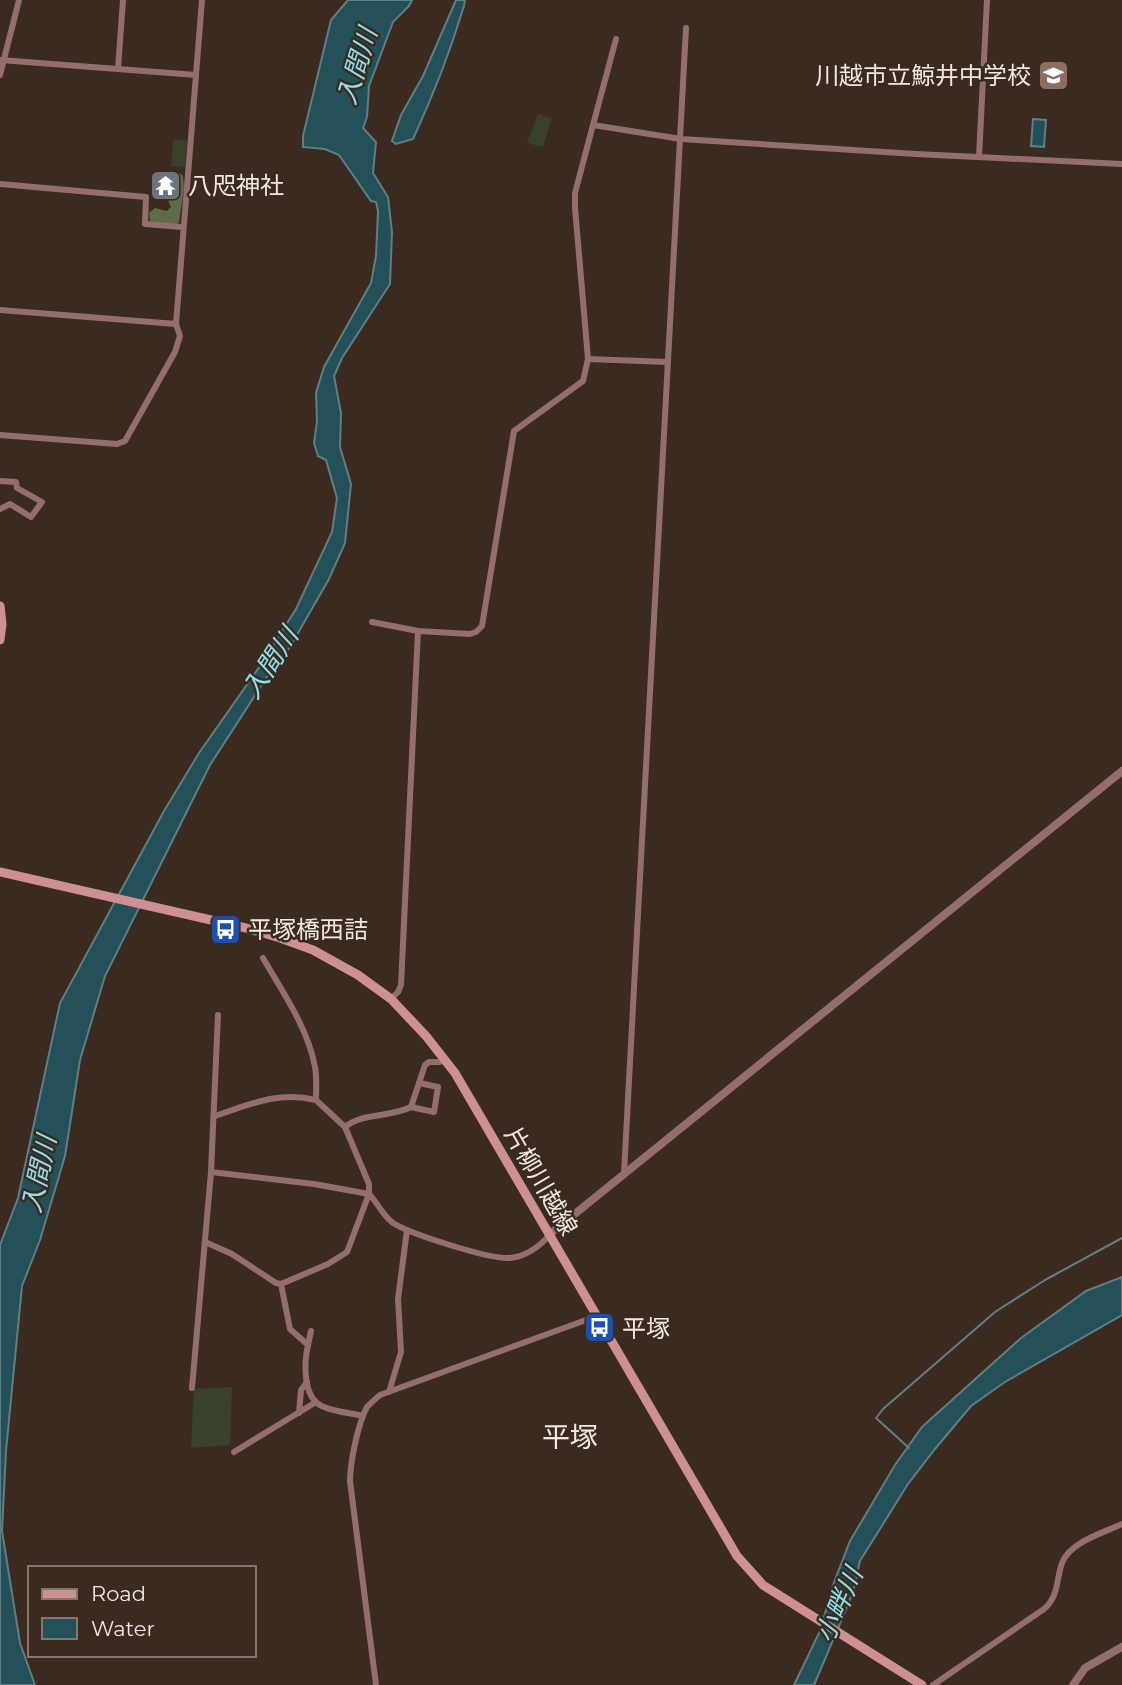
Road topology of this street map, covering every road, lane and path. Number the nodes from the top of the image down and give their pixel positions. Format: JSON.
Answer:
{"nodes":[{"id":1,"x":19,"y":0,"type":"edge"},
{"id":2,"x":123,"y":0,"type":"edge"},
{"id":3,"x":202,"y":0,"type":"edge"},
{"id":4,"x":987,"y":0,"type":"edge"},
{"id":5,"x":686,"y":29,"type":"dead end"},
{"id":6,"x":616,"y":39,"type":"dead end"},
{"id":7,"x":2,"y":60,"type":"edge"},
{"id":8,"x":118,"y":69,"type":"junction"},
{"id":9,"x":0,"y":75,"type":"edge"},
{"id":10,"x":196,"y":75,"type":"junction"},
{"id":11,"x":593,"y":125,"type":"junction"},
{"id":12,"x":681,"y":139,"type":"junction"},
{"id":13,"x":979,"y":157,"type":"junction"},
{"id":14,"x":1122,"y":164,"type":"edge"},
{"id":15,"x":0,"y":184,"type":"edge"},
{"id":16,"x":182,"y":227,"type":"junction"},
{"id":17,"x":0,"y":310,"type":"edge"},
{"id":18,"x":176,"y":324,"type":"junction"},
{"id":19,"x":588,"y":359,"type":"junction"},
{"id":20,"x":668,"y":362,"type":"junction"},
{"id":21,"x":0,"y":435,"type":"edge"},
{"id":22,"x":0,"y":481,"type":"edge"},
{"id":23,"x":0,"y":509,"type":"edge"},
{"id":24,"x":0,"y":606,"type":"edge"},
{"id":25,"x":372,"y":622,"type":"dead end"},
{"id":26,"x":418,"y":631,"type":"junction"},
{"id":27,"x":0,"y":640,"type":"edge"},
{"id":28,"x":1122,"y":771,"type":"edge"},
{"id":29,"x":0,"y":873,"type":"edge"},
{"id":30,"x":263,"y":958,"type":"dead end"},
{"id":31,"x":390,"y":999,"type":"junction"},
{"id":32,"x":218,"y":1015,"type":"dead end"},
{"id":33,"x":445,"y":1059,"type":"junction"},
{"id":34,"x":419,"y":1083,"type":"junction"},
{"id":35,"x":316,"y":1100,"type":"junction"},
{"id":36,"x":411,"y":1107,"type":"junction"},
{"id":37,"x":215,"y":1116,"type":"junction"},
{"id":38,"x":345,"y":1127,"type":"junction"},
{"id":39,"x":211,"y":1172,"type":"junction"},
{"id":40,"x":624,"y":1173,"type":"junction"},
{"id":41,"x":369,"y":1194,"type":"junction"},
{"id":42,"x":407,"y":1230,"type":"junction"},
{"id":43,"x":550,"y":1234,"type":"junction"},
{"id":44,"x":205,"y":1242,"type":"junction"},
{"id":45,"x":281,"y":1283,"type":"junction"},
{"id":46,"x":597,"y":1316,"type":"junction"},
{"id":47,"x":311,"y":1331,"type":"dead end"},
{"id":48,"x":308,"y":1345,"type":"junction"},
{"id":49,"x":307,"y":1382,"type":"junction"},
{"id":50,"x":192,"y":1388,"type":"dead end"},
{"id":51,"x":389,"y":1392,"type":"junction"},
{"id":52,"x":316,"y":1402,"type":"junction"},
{"id":53,"x":299,"y":1413,"type":"junction"},
{"id":54,"x":363,"y":1416,"type":"junction"},
{"id":55,"x":234,"y":1452,"type":"dead end"},
{"id":56,"x":1122,"y":1524,"type":"edge"},
{"id":57,"x":1122,"y":1647,"type":"edge"},
{"id":58,"x":376,"y":1685,"type":"edge"},
{"id":59,"x":922,"y":1685,"type":"edge"},
{"id":60,"x":933,"y":1685,"type":"edge"},
{"id":61,"x":1073,"y":1685,"type":"edge"}],
"edges":[{"from":1,"to":7,"type":"street"},
{"from":2,"to":8,"type":"street"},
{"from":3,"to":10,"type":"street"},
{"from":4,"to":13,"type":"street"},
{"from":5,"to":12,"type":"street"},
{"from":6,"to":11,"type":"street"},
{"from":7,"to":8,"type":"street"},
{"from":7,"to":9,"type":"street"},
{"from":8,"to":10,"type":"street"},
{"from":10,"to":16,"type":"street"},
{"from":11,"to":12,"type":"street"},
{"from":11,"to":19,"type":"street"},
{"from":12,"to":13,"type":"street"},
{"from":12,"to":20,"type":"street"},
{"from":13,"to":14,"type":"street"},
{"from":15,"to":16,"type":"street"},
{"from":16,"to":18,"type":"street"},
{"from":17,"to":18,"type":"street"},
{"from":18,"to":21,"type":"street"},
{"from":19,"to":20,"type":"street"},
{"from":19,"to":26,"type":"street"},
{"from":20,"to":40,"type":"street"},
{"from":22,"to":23,"type":"street"},
{"from":24,"to":27,"type":"main road"},
{"from":25,"to":26,"type":"street"},
{"from":26,"to":31,"type":"street"},
{"from":28,"to":40,"type":"street"},
{"from":29,"to":31,"type":"main road","name":"片柳川越線"},
{"from":30,"to":35,"type":"street"},
{"from":31,"to":33,"type":"main road","name":"片柳川越線"},
{"from":32,"to":37,"type":"street"},
{"from":33,"to":34,"type":"street"},
{"from":33,"to":43,"type":"main road","name":"片柳川越線"},
{"from":34,"to":36,"type":"street"},
{"from":34,"to":36,"type":"street"},
{"from":35,"to":37,"type":"street"},
{"from":35,"to":38,"type":"street"},
{"from":36,"to":38,"type":"street"},
{"from":37,"to":39,"type":"street"},
{"from":38,"to":41,"type":"street"},
{"from":39,"to":41,"type":"street"},
{"from":39,"to":44,"type":"street"},
{"from":40,"to":43,"type":"street"},
{"from":41,"to":42,"type":"street"},
{"from":41,"to":45,"type":"street"},
{"from":42,"to":43,"type":"street"},
{"from":42,"to":51,"type":"street"},
{"from":43,"to":46,"type":"main road","name":"片柳川越線"},
{"from":44,"to":45,"type":"street"},
{"from":44,"to":50,"type":"street"},
{"from":45,"to":48,"type":"street"},
{"from":46,"to":51,"type":"street"},
{"from":46,"to":59,"type":"main road","name":"片柳川越線"},
{"from":47,"to":48,"type":"street"},
{"from":48,"to":49,"type":"street"},
{"from":49,"to":52,"type":"street"},
{"from":49,"to":53,"type":"street"},
{"from":51,"to":54,"type":"street"},
{"from":52,"to":53,"type":"street"},
{"from":52,"to":54,"type":"street"},
{"from":53,"to":55,"type":"street"},
{"from":54,"to":58,"type":"street"},
{"from":56,"to":60,"type":"street"},
{"from":57,"to":61,"type":"street"}]}
